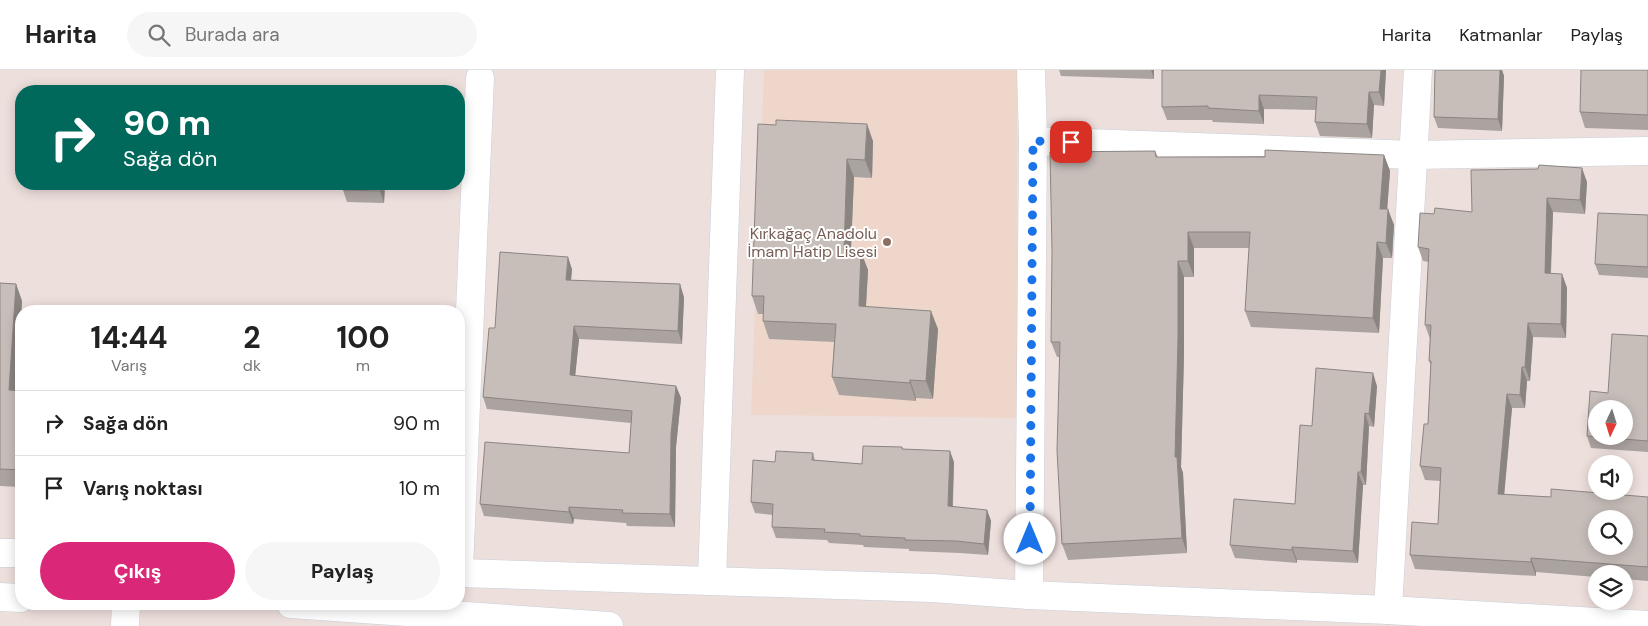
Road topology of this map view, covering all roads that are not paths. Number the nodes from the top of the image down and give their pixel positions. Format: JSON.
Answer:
{"nodes":[{"id":1,"x":730,"y":70,"type":"edge"},
{"id":2,"x":1031,"y":70,"type":"edge"},
{"id":3,"x":1418,"y":70,"type":"edge"},
{"id":4,"x":480,"y":78,"type":"dead end"},
{"id":5,"x":1033,"y":141,"type":"junction"},
{"id":6,"x":1648,"y":151,"type":"edge"},
{"id":7,"x":1414,"y":155,"type":"junction"},
{"id":8,"x":465,"y":428,"type":"edge"},
{"id":9,"x":0,"y":553,"type":"edge"},
{"id":10,"x":15,"y":554,"type":"edge"},
{"id":11,"x":465,"y":573,"type":"edge"},
{"id":12,"x":712,"y":580,"type":"junction"},
{"id":13,"x":1029,"y":595,"type":"junction"},
{"id":14,"x":0,"y":597,"type":"edge"},
{"id":15,"x":15,"y":598,"type":"edge"},
{"id":16,"x":126,"y":610,"type":"edge"},
{"id":17,"x":378,"y":610,"type":"edge"},
{"id":18,"x":1388,"y":610,"type":"junction"},
{"id":19,"x":1648,"y":625,"type":"edge"},
{"id":20,"x":125,"y":626,"type":"edge"},
{"id":21,"x":609,"y":626,"type":"edge"}],
"edges":[{"from":1,"to":12,"type":"street"},
{"from":2,"to":5,"type":"street"},
{"from":3,"to":7,"type":"street"},
{"from":4,"to":8,"type":"street"},
{"from":5,"to":7,"type":"street"},
{"from":5,"to":13,"type":"street"},
{"from":6,"to":7,"type":"street"},
{"from":7,"to":18,"type":"street"},
{"from":9,"to":10,"type":"street"},
{"from":11,"to":12,"type":"street"},
{"from":12,"to":13,"type":"street"},
{"from":13,"to":18,"type":"street"},
{"from":14,"to":15,"type":"street"},
{"from":16,"to":20,"type":"street"},
{"from":17,"to":21,"type":"street"},
{"from":18,"to":19,"type":"street"}]}
